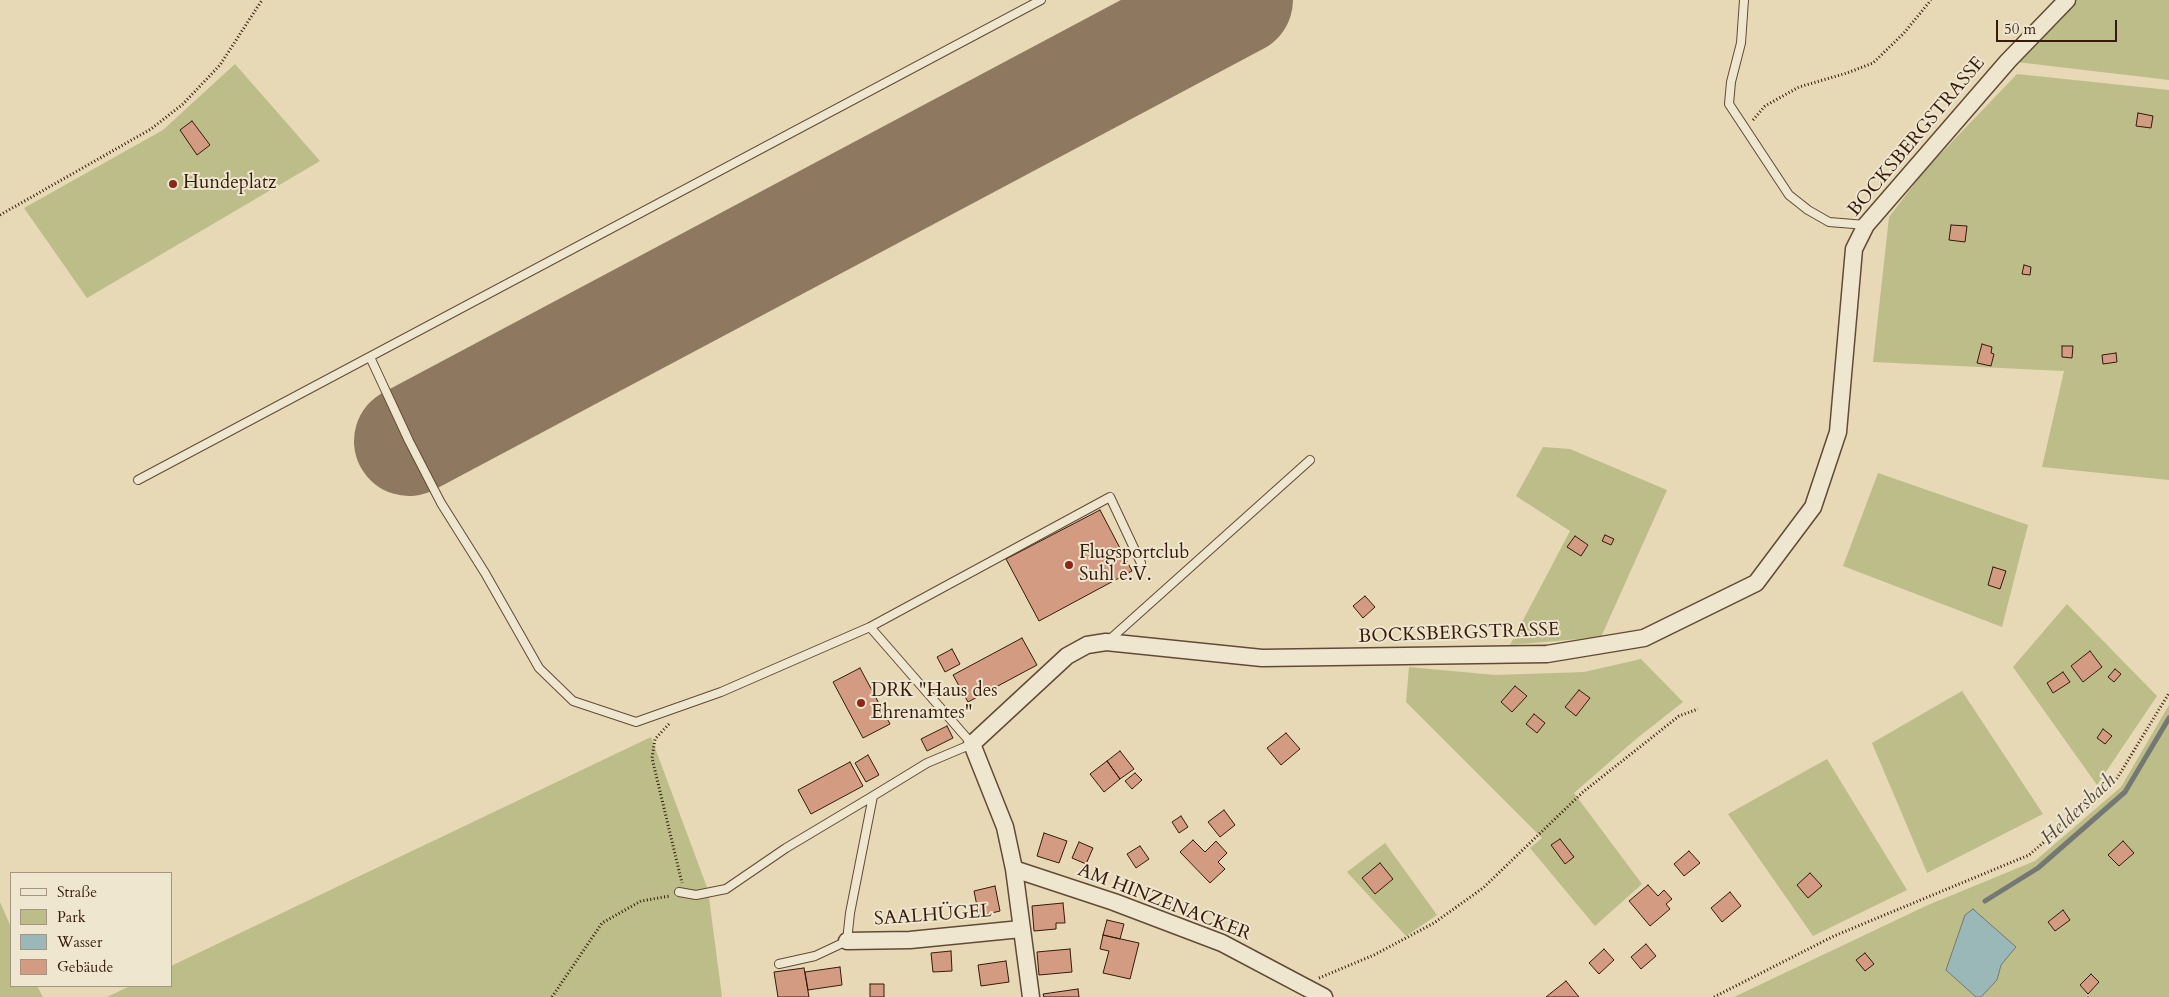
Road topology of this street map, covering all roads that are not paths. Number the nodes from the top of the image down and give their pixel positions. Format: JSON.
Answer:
{"nodes":[{"id":1,"x":1041,"y":0,"type":"edge"},
{"id":2,"x":1744,"y":0,"type":"edge"},
{"id":3,"x":2067,"y":0,"type":"edge"},
{"id":4,"x":1866,"y":225,"type":"junction"},
{"id":5,"x":370,"y":356,"type":"junction"},
{"id":6,"x":1310,"y":460,"type":"dead end"},
{"id":7,"x":138,"y":480,"type":"dead end"},
{"id":8,"x":1141,"y":563,"type":"dead end"},
{"id":9,"x":870,"y":627,"type":"junction"},
{"id":10,"x":1106,"y":642,"type":"junction"},
{"id":11,"x":972,"y":744,"type":"junction"},
{"id":12,"x":873,"y":796,"type":"junction"},
{"id":13,"x":1014,"y":869,"type":"junction"},
{"id":14,"x":679,"y":892,"type":"road end"},
{"id":15,"x":1021,"y":930,"type":"junction"},
{"id":16,"x":847,"y":941,"type":"junction"},
{"id":17,"x":779,"y":964,"type":"dead end"},
{"id":18,"x":1031,"y":997,"type":"edge"},
{"id":19,"x":1324,"y":997,"type":"edge"}],
"edges":[{"from":1,"to":5,"type":"lane"},
{"from":2,"to":4,"type":"lane"},
{"from":3,"to":4,"type":"street","name":"BOCKSBERGSTRASSE"},
{"from":4,"to":10,"type":"street","name":"BOCKSBERGSTRASSE"},
{"from":5,"to":7,"type":"lane"},
{"from":5,"to":9,"type":"lane"},
{"from":6,"to":10,"type":"lane"},
{"from":8,"to":9,"type":"lane"},
{"from":9,"to":11,"type":"lane"},
{"from":10,"to":11,"type":"street","name":"BOCKSBERGSTRASSE"},
{"from":11,"to":12,"type":"lane"},
{"from":11,"to":13,"type":"street"},
{"from":12,"to":14,"type":"lane"},
{"from":12,"to":16,"type":"lane"},
{"from":13,"to":15,"type":"street"},
{"from":13,"to":19,"type":"street","name":"AM HINZENACKER"},
{"from":15,"to":16,"type":"street","name":"SAALHÜGEL"},
{"from":15,"to":18,"type":"street"},
{"from":16,"to":17,"type":"lane"}]}
